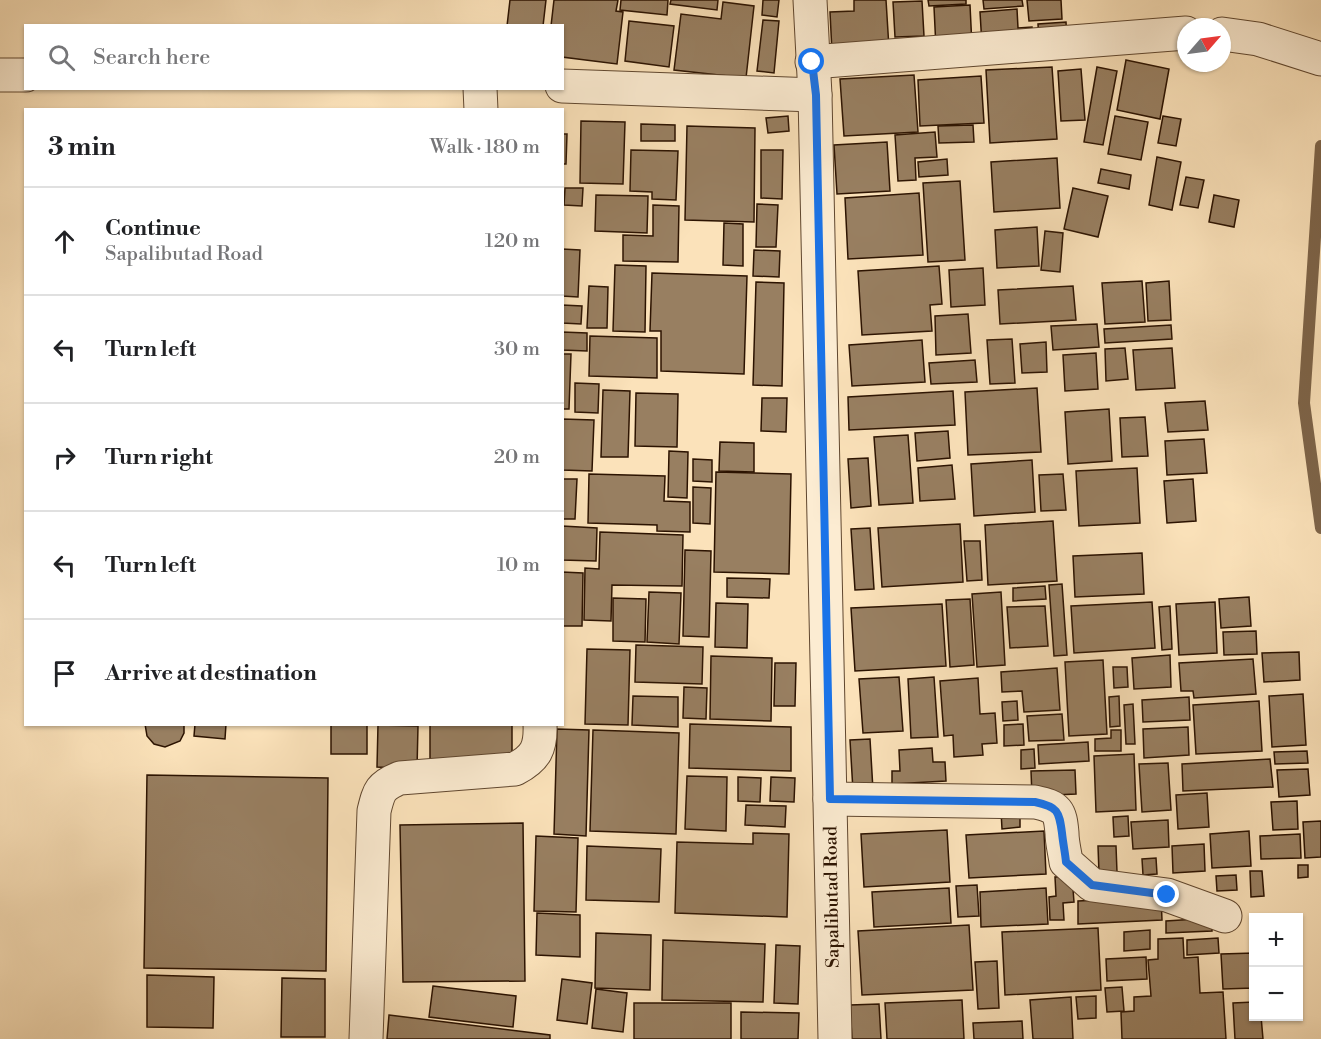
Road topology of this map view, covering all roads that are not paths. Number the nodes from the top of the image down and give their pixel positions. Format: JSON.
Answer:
{"nodes":[{"id":1,"x":810,"y":0,"type":"edge"},
{"id":2,"x":1177,"y":34,"type":"edge"},
{"id":3,"x":1231,"y":35,"type":"edge"},
{"id":4,"x":1314,"y":56,"type":"edge"},
{"id":5,"x":812,"y":62,"type":"junction"},
{"id":6,"x":0,"y":75,"type":"edge"},
{"id":7,"x":24,"y":75,"type":"edge"},
{"id":8,"x":564,"y":86,"type":"edge"},
{"id":9,"x":480,"y":90,"type":"edge"},
{"id":10,"x":816,"y":95,"type":"junction"},
{"id":11,"x":481,"y":108,"type":"edge"},
{"id":12,"x":540,"y":726,"type":"edge"},
{"id":13,"x":830,"y":799,"type":"junction"},
{"id":14,"x":1225,"y":916,"type":"dead end"},
{"id":15,"x":366,"y":1039,"type":"edge"},
{"id":16,"x":835,"y":1039,"type":"edge"}],
"edges":[{"from":1,"to":5,"type":"street","name":"Sapalibutad Road"},
{"from":2,"to":5,"type":"street"},
{"from":3,"to":4,"type":"street"},
{"from":5,"to":10,"type":"street","name":"Sapalibutad Road"},
{"from":6,"to":7,"type":"street"},
{"from":8,"to":10,"type":"street"},
{"from":9,"to":11,"type":"street"},
{"from":10,"to":13,"type":"street","name":"Sapalibutad Road"},
{"from":12,"to":15,"type":"street"},
{"from":13,"to":14,"type":"street"},
{"from":13,"to":16,"type":"street","name":"Sapalibutad Road"}]}
